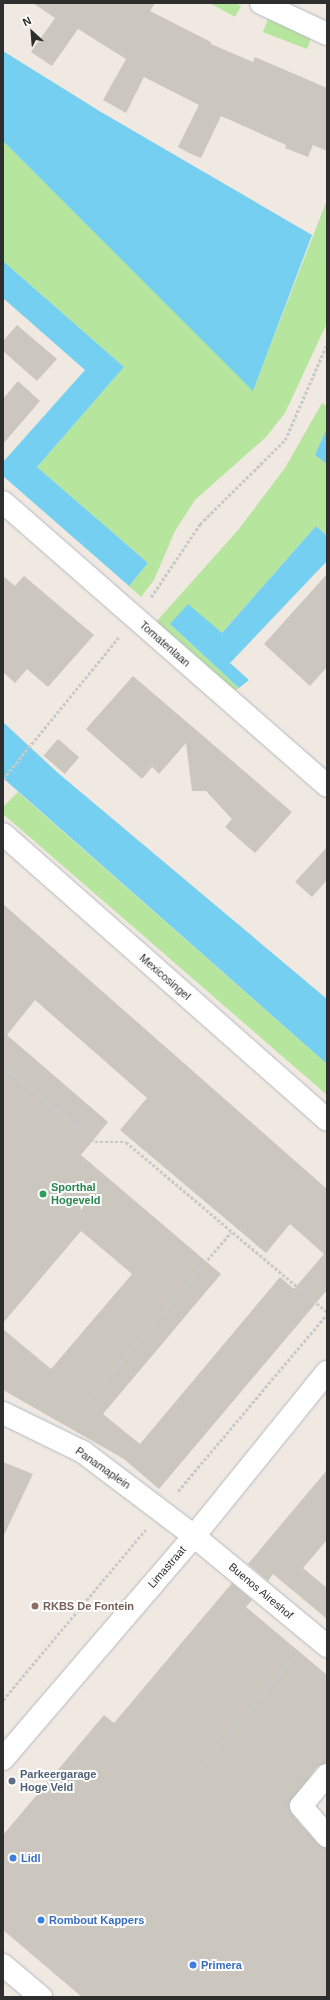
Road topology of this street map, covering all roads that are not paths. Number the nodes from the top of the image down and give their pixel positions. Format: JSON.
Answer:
{"nodes":[{"id":1,"x":261,"y":3,"type":"edge"},
{"id":2,"x":327,"y":34,"type":"edge"},
{"id":3,"x":3,"y":502,"type":"edge"},
{"id":4,"x":327,"y":786,"type":"edge"},
{"id":5,"x":3,"y":834,"type":"edge"},
{"id":6,"x":327,"y":1120,"type":"edge"},
{"id":7,"x":327,"y":1372,"type":"edge"},
{"id":8,"x":3,"y":1413,"type":"edge"},
{"id":9,"x":194,"y":1536,"type":"junction"},
{"id":10,"x":320,"y":1640,"type":"edge"},
{"id":11,"x":3,"y":1760,"type":"edge"},
{"id":12,"x":327,"y":1775,"type":"edge"},
{"id":13,"x":327,"y":1836,"type":"edge"},
{"id":14,"x":3,"y":1965,"type":"edge"},
{"id":15,"x":41,"y":1997,"type":"edge"}],
"edges":[{"from":1,"to":2,"type":"street"},
{"from":3,"to":4,"type":"street","name":"Tomatenlaan"},
{"from":5,"to":6,"type":"street","name":"Mexicosingel"},
{"from":7,"to":9,"type":"street","name":"Limastraat"},
{"from":8,"to":9,"type":"street","name":"Panamaplein"},
{"from":9,"to":10,"type":"street","name":"Buenos Aireshof"},
{"from":9,"to":11,"type":"street","name":"Limastraat"},
{"from":12,"to":13,"type":"street"},
{"from":14,"to":15,"type":"street"}]}
